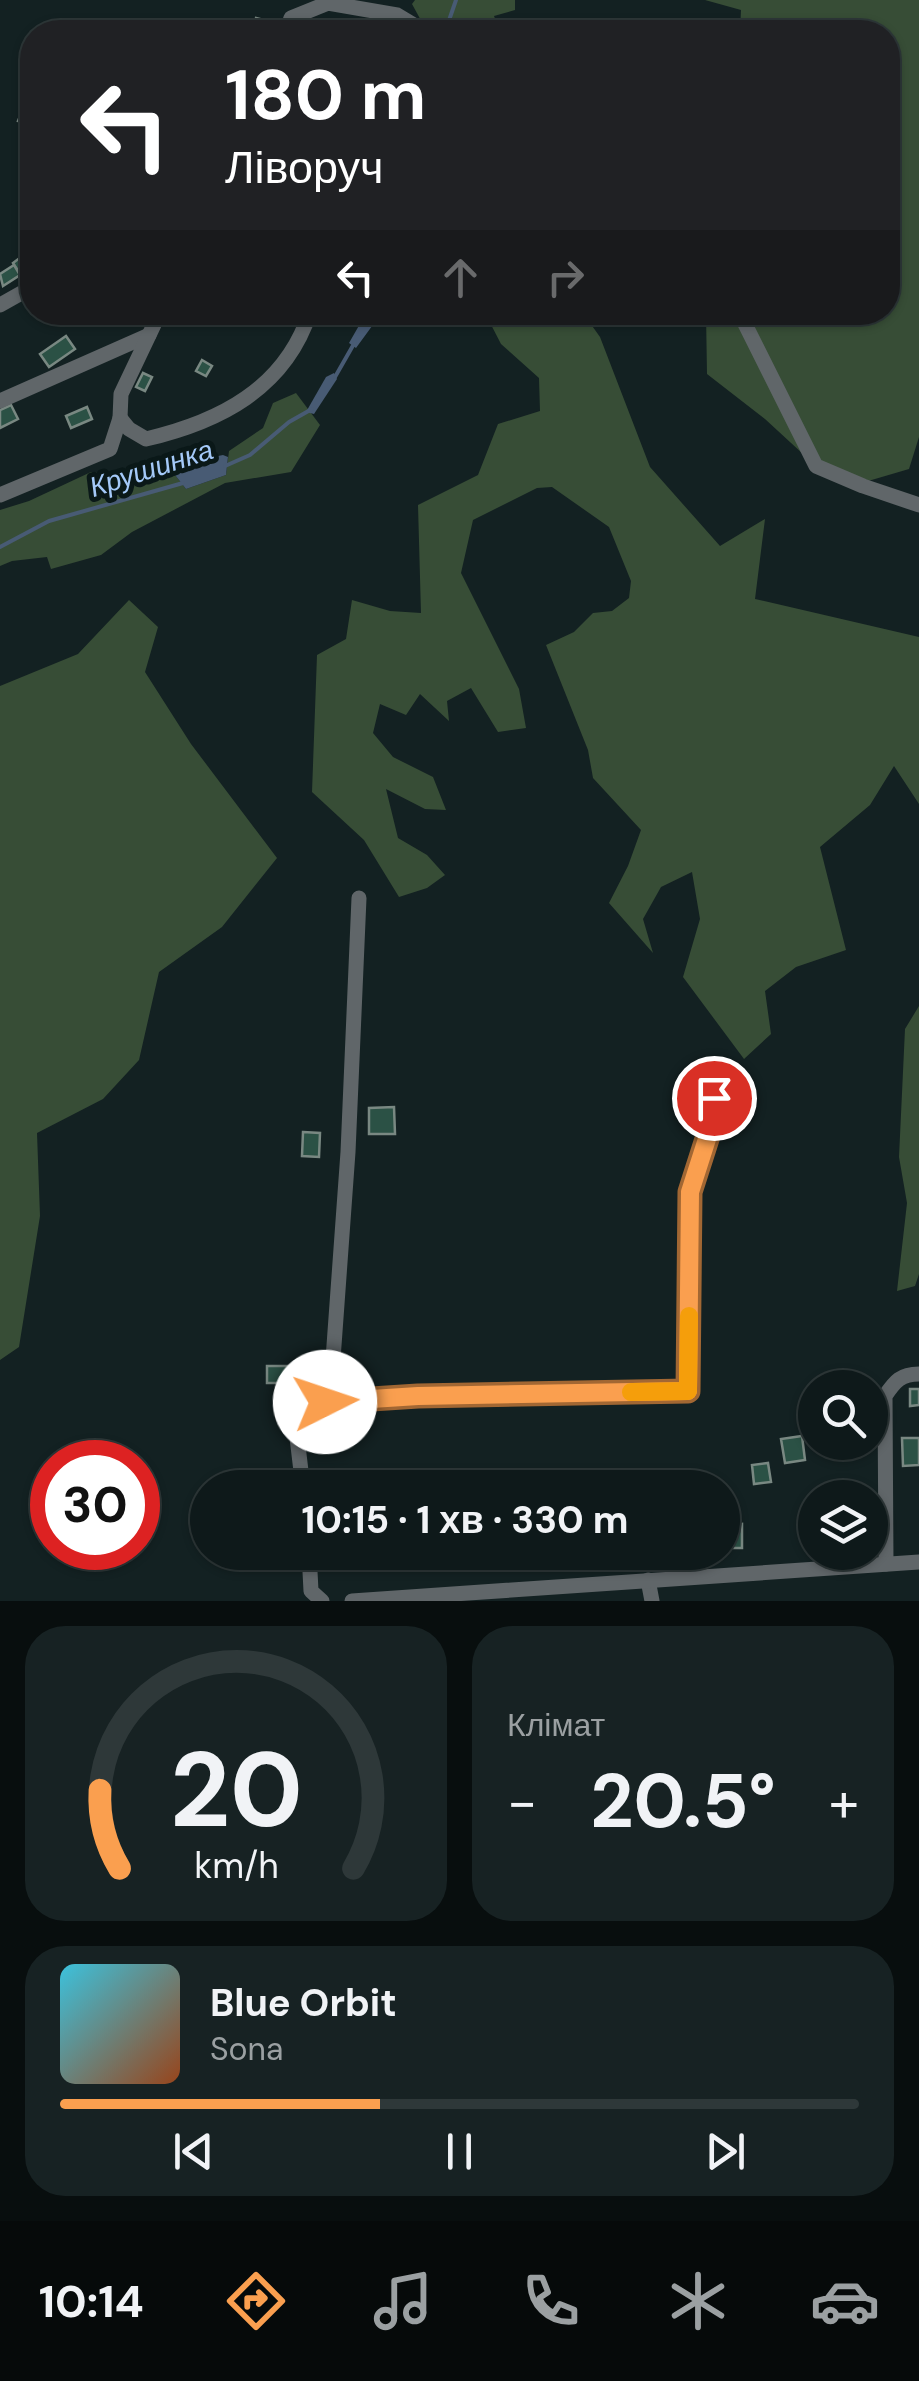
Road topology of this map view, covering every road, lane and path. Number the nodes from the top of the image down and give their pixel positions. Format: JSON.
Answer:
{"nodes":[{"id":1,"x":290,"y":20,"type":"edge"},
{"id":2,"x":404,"y":20,"type":"edge"},
{"id":3,"x":154,"y":325,"type":"edge"},
{"id":4,"x":306,"y":325,"type":"edge"},
{"id":5,"x":746,"y":325,"type":"edge"},
{"id":6,"x":149,"y":335,"type":"junction"},
{"id":7,"x":0,"y":402,"type":"edge"},
{"id":8,"x":120,"y":418,"type":"junction"},
{"id":9,"x":146,"y":439,"type":"junction"},
{"id":10,"x":110,"y":449,"type":"junction"},
{"id":11,"x":0,"y":495,"type":"edge"},
{"id":12,"x":919,"y":505,"type":"edge"},
{"id":13,"x":359,"y":898,"type":"dead end"},
{"id":14,"x":698,"y":1094,"type":"dead end"},
{"id":15,"x":919,"y":1374,"type":"edge"},
{"id":16,"x":325,"y":1402,"type":"junction"},
{"id":17,"x":301,"y":1470,"type":"edge"},
{"id":18,"x":886,"y":1480,"type":"edge"},
{"id":19,"x":919,"y":1562,"type":"edge"},
{"id":20,"x":888,"y":1564,"type":"edge"},
{"id":21,"x":310,"y":1570,"type":"edge"},
{"id":22,"x":798,"y":1570,"type":"edge"},
{"id":23,"x":648,"y":1580,"type":"junction"},
{"id":24,"x":322,"y":1601,"type":"edge"},
{"id":25,"x":352,"y":1601,"type":"edge"},
{"id":26,"x":652,"y":1601,"type":"edge"}],
"edges":[{"from":1,"to":2,"type":"street"},
{"from":3,"to":6,"type":"street"},
{"from":4,"to":9,"type":"street"},
{"from":5,"to":12,"type":"street"},
{"from":6,"to":7,"type":"street"},
{"from":6,"to":8,"type":"street"},
{"from":8,"to":9,"type":"street"},
{"from":8,"to":10,"type":"street"},
{"from":9,"to":10,"type":"street"},
{"from":10,"to":11,"type":"street"},
{"from":13,"to":16,"type":"street"},
{"from":14,"to":16,"type":"street"},
{"from":15,"to":18,"type":"street"},
{"from":16,"to":17,"type":"street"},
{"from":19,"to":20,"type":"street"},
{"from":21,"to":24,"type":"street"},
{"from":22,"to":23,"type":"street"},
{"from":23,"to":25,"type":"street"},
{"from":23,"to":26,"type":"street"}]}
